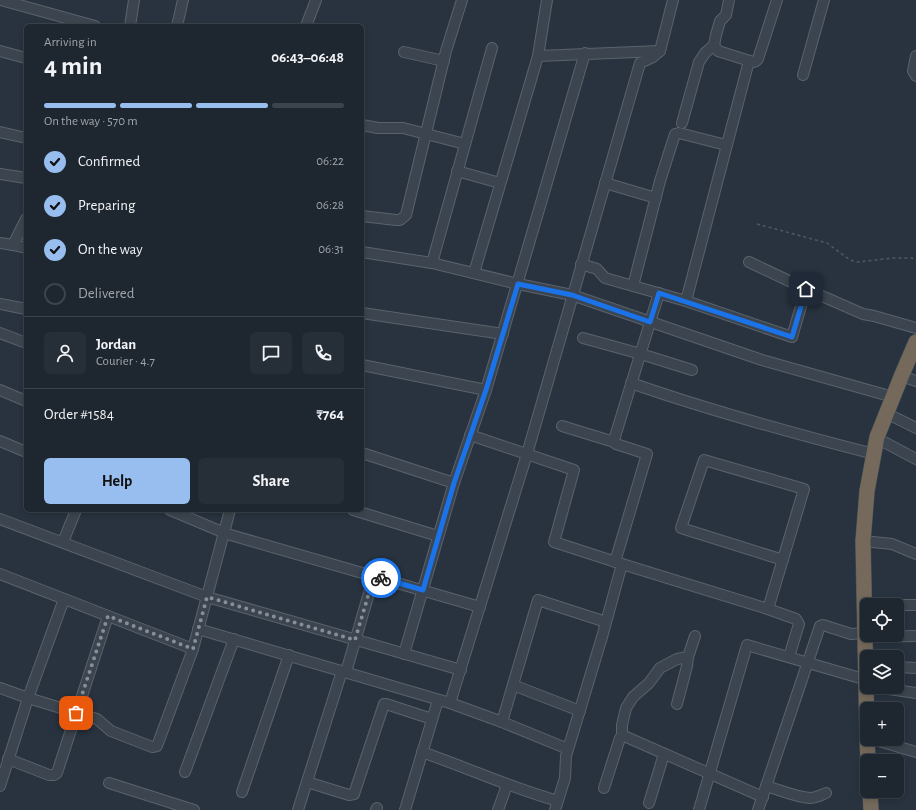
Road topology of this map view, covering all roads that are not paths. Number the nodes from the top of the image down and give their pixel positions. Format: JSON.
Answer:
{"nodes":[{"id":1,"x":2,"y":0,"type":"edge"},
{"id":2,"x":134,"y":0,"type":"edge"},
{"id":3,"x":183,"y":0,"type":"edge"},
{"id":4,"x":316,"y":0,"type":"edge"},
{"id":5,"x":462,"y":0,"type":"edge"},
{"id":6,"x":547,"y":0,"type":"edge"},
{"id":7,"x":673,"y":0,"type":"edge"},
{"id":8,"x":729,"y":0,"type":"edge"},
{"id":9,"x":777,"y":0,"type":"edge"},
{"id":10,"x":824,"y":0,"type":"edge"},
{"id":11,"x":88,"y":24,"type":"edge"},
{"id":12,"x":130,"y":24,"type":"edge"},
{"id":13,"x":177,"y":24,"type":"edge"},
{"id":14,"x":307,"y":24,"type":"edge"},
{"id":15,"x":714,"y":45,"type":"junction"},
{"id":16,"x":492,"y":48,"type":"dead end"},
{"id":17,"x":660,"y":51,"type":"junction"},
{"id":18,"x":404,"y":52,"type":"dead end"},
{"id":19,"x":586,"y":53,"type":"junction"},
{"id":20,"x":0,"y":55,"type":"edge"},
{"id":21,"x":538,"y":56,"type":"junction"},
{"id":22,"x":916,"y":56,"type":"edge"},
{"id":23,"x":24,"y":58,"type":"edge"},
{"id":24,"x":444,"y":61,"type":"junction"},
{"id":25,"x":749,"y":61,"type":"junction"},
{"id":26,"x":803,"y":75,"type":"dead end"},
{"id":27,"x":916,"y":76,"type":"edge"},
{"id":28,"x":682,"y":123,"type":"dead end"},
{"id":29,"x":364,"y":126,"type":"edge"},
{"id":30,"x":0,"y":132,"type":"edge"},
{"id":31,"x":426,"y":134,"type":"junction"},
{"id":32,"x":24,"y":138,"type":"edge"},
{"id":33,"x":465,"y":144,"type":"junction"},
{"id":34,"x":726,"y":145,"type":"junction"},
{"id":35,"x":458,"y":171,"type":"junction"},
{"id":36,"x":0,"y":174,"type":"edge"},
{"id":37,"x":24,"y":178,"type":"edge"},
{"id":38,"x":605,"y":183,"type":"junction"},
{"id":39,"x":500,"y":184,"type":"junction"},
{"id":40,"x":656,"y":198,"type":"junction"},
{"id":41,"x":364,"y":216,"type":"edge"},
{"id":42,"x":24,"y":223,"type":"edge"},
{"id":43,"x":0,"y":243,"type":"edge"},
{"id":44,"x":13,"y":245,"type":"junction"},
{"id":45,"x":24,"y":248,"type":"edge"},
{"id":46,"x":364,"y":252,"type":"edge"},
{"id":47,"x":749,"y":262,"type":"dead end"},
{"id":48,"x":432,"y":263,"type":"junction"},
{"id":49,"x":582,"y":264,"type":"junction"},
{"id":50,"x":474,"y":273,"type":"junction"},
{"id":51,"x":518,"y":284,"type":"junction"},
{"id":52,"x":633,"y":286,"type":"junction"},
{"id":53,"x":806,"y":289,"type":"junction"},
{"id":54,"x":659,"y":293,"type":"junction"},
{"id":55,"x":572,"y":295,"type":"junction"},
{"id":56,"x":686,"y":301,"type":"junction"},
{"id":57,"x":0,"y":304,"type":"edge"},
{"id":58,"x":24,"y":309,"type":"edge"},
{"id":59,"x":364,"y":313,"type":"edge"},
{"id":60,"x":650,"y":322,"type":"junction"},
{"id":61,"x":916,"y":328,"type":"edge"},
{"id":62,"x":0,"y":333,"type":"edge"},
{"id":63,"x":503,"y":334,"type":"junction"},
{"id":64,"x":584,"y":338,"type":"dead end"},
{"id":65,"x":24,"y":342,"type":"edge"},
{"id":66,"x":916,"y":342,"type":"edge"},
{"id":67,"x":641,"y":354,"type":"junction"},
{"id":68,"x":364,"y":365,"type":"edge"},
{"id":69,"x":692,"y":370,"type":"dead end"},
{"id":70,"x":914,"y":375,"type":"edge"},
{"id":71,"x":631,"y":383,"type":"junction"},
{"id":72,"x":0,"y":390,"type":"edge"},
{"id":73,"x":486,"y":390,"type":"junction"},
{"id":74,"x":893,"y":397,"type":"junction"},
{"id":75,"x":24,"y":400,"type":"edge"},
{"id":76,"x":894,"y":417,"type":"junction"},
{"id":77,"x":562,"y":426,"type":"dead end"},
{"id":78,"x":916,"y":428,"type":"edge"},
{"id":79,"x":470,"y":435,"type":"junction"},
{"id":80,"x":0,"y":441,"type":"edge"},
{"id":81,"x":614,"y":442,"type":"junction"},
{"id":82,"x":884,"y":442,"type":"junction"},
{"id":83,"x":24,"y":451,"type":"edge"},
{"id":84,"x":364,"y":454,"type":"edge"},
{"id":85,"x":527,"y":454,"type":"junction"},
{"id":86,"x":874,"y":454,"type":"junction"},
{"id":87,"x":916,"y":459,"type":"edge"},
{"id":88,"x":454,"y":483,"type":"junction"},
{"id":89,"x":75,"y":512,"type":"edge"},
{"id":90,"x":175,"y":512,"type":"edge"},
{"id":91,"x":230,"y":512,"type":"edge"},
{"id":92,"x":360,"y":512,"type":"edge"},
{"id":93,"x":0,"y":519,"type":"edge"},
{"id":94,"x":225,"y":533,"type":"junction"},
{"id":95,"x":438,"y":536,"type":"junction"},
{"id":96,"x":868,"y":541,"type":"junction"},
{"id":97,"x":63,"y":542,"type":"junction"},
{"id":98,"x":916,"y":554,"type":"edge"},
{"id":99,"x":783,"y":560,"type":"junction"},
{"id":100,"x":619,"y":563,"type":"junction"},
{"id":101,"x":0,"y":574,"type":"edge"},
{"id":102,"x":374,"y":576,"type":"junction"},
{"id":103,"x":423,"y":590,"type":"junction"},
{"id":104,"x":207,"y":597,"type":"junction"},
{"id":105,"x":870,"y":598,"type":"edge"},
{"id":106,"x":872,"y":598,"type":"edge"},
{"id":107,"x":64,"y":599,"type":"junction"},
{"id":108,"x":904,"y":605,"type":"edge"},
{"id":109,"x":916,"y":605,"type":"edge"},
{"id":110,"x":480,"y":607,"type":"junction"},
{"id":111,"x":768,"y":609,"type":"junction"},
{"id":112,"x":108,"y":616,"type":"junction"},
{"id":113,"x":606,"y":622,"type":"junction"},
{"id":114,"x":198,"y":629,"type":"junction"},
{"id":115,"x":860,"y":634,"type":"edge"},
{"id":116,"x":695,"y":636,"type":"dead end"},
{"id":117,"x":904,"y":636,"type":"edge"},
{"id":118,"x":916,"y":636,"type":"edge"},
{"id":119,"x":234,"y":639,"type":"junction"},
{"id":120,"x":355,"y":640,"type":"junction"},
{"id":121,"x":193,"y":649,"type":"junction"},
{"id":122,"x":404,"y":654,"type":"junction"},
{"id":123,"x":289,"y":655,"type":"junction"},
{"id":124,"x":688,"y":657,"type":"junction"},
{"id":125,"x":789,"y":657,"type":"junction"},
{"id":126,"x":807,"y":662,"type":"junction"},
{"id":127,"x":904,"y":667,"type":"edge"},
{"id":128,"x":916,"y":668,"type":"edge"},
{"id":129,"x":461,"y":670,"type":"junction"},
{"id":130,"x":344,"y":672,"type":"junction"},
{"id":131,"x":860,"y":681,"type":"edge"},
{"id":132,"x":513,"y":685,"type":"junction"},
{"id":133,"x":0,"y":688,"type":"edge"},
{"id":134,"x":904,"y":691,"type":"edge"},
{"id":135,"x":916,"y":693,"type":"edge"},
{"id":136,"x":28,"y":698,"type":"junction"},
{"id":137,"x":438,"y":700,"type":"junction"},
{"id":138,"x":450,"y":703,"type":"junction"},
{"id":139,"x":677,"y":704,"type":"dead end"},
{"id":140,"x":580,"y":711,"type":"junction"},
{"id":141,"x":76,"y":713,"type":"junction"},
{"id":142,"x":432,"y":719,"type":"junction"},
{"id":143,"x":502,"y":722,"type":"junction"},
{"id":144,"x":622,"y":736,"type":"junction"},
{"id":145,"x":896,"y":746,"type":"edge"},
{"id":146,"x":568,"y":750,"type":"junction"},
{"id":147,"x":422,"y":752,"type":"junction"},
{"id":148,"x":916,"y":752,"type":"edge"},
{"id":149,"x":664,"y":754,"type":"junction"},
{"id":150,"x":8,"y":759,"type":"junction"},
{"id":151,"x":185,"y":772,"type":"dead end"},
{"id":152,"x":710,"y":774,"type":"junction"},
{"id":153,"x":307,"y":782,"type":"junction"},
{"id":154,"x":109,"y":783,"type":"dead end"},
{"id":155,"x":507,"y":785,"type":"junction"},
{"id":156,"x":0,"y":786,"type":"edge"},
{"id":157,"x":766,"y":786,"type":"junction"},
{"id":158,"x":604,"y":788,"type":"dead end"},
{"id":159,"x":242,"y":792,"type":"dead end"},
{"id":160,"x":826,"y":793,"type":"dead end"},
{"id":161,"x":762,"y":797,"type":"junction"},
{"id":162,"x":870,"y":798,"type":"edge"},
{"id":163,"x":878,"y":798,"type":"edge"},
{"id":164,"x":649,"y":803,"type":"dead end"},
{"id":165,"x":556,"y":805,"type":"edge"},
{"id":166,"x":194,"y":810,"type":"edge"},
{"id":167,"x":298,"y":810,"type":"edge"},
{"id":168,"x":405,"y":810,"type":"edge"},
{"id":169,"x":498,"y":810,"type":"edge"},
{"id":170,"x":699,"y":810,"type":"edge"},
{"id":171,"x":758,"y":810,"type":"edge"},
{"id":172,"x":871,"y":810,"type":"edge"},
{"id":173,"x":878,"y":810,"type":"edge"}],
"edges":[{"from":1,"to":11,"type":"street"},
{"from":2,"to":12,"type":"street"},
{"from":3,"to":13,"type":"street"},
{"from":4,"to":14,"type":"street"},
{"from":5,"to":24,"type":"street"},
{"from":6,"to":21,"type":"street"},
{"from":7,"to":17,"type":"street"},
{"from":8,"to":15,"type":"street"},
{"from":9,"to":25,"type":"street"},
{"from":10,"to":26,"type":"street"},
{"from":15,"to":25,"type":"street"},
{"from":15,"to":28,"type":"street"},
{"from":16,"to":33,"type":"street"},
{"from":17,"to":19,"type":"street"},
{"from":17,"to":38,"type":"street"},
{"from":18,"to":24,"type":"street"},
{"from":19,"to":21,"type":"street"},
{"from":19,"to":51,"type":"street"},
{"from":20,"to":23,"type":"street"},
{"from":21,"to":39,"type":"street"},
{"from":22,"to":27,"type":"street"},
{"from":24,"to":31,"type":"street"},
{"from":25,"to":34,"type":"street"},
{"from":29,"to":31,"type":"street"},
{"from":30,"to":32,"type":"street"},
{"from":31,"to":33,"type":"street"},
{"from":31,"to":41,"type":"street"},
{"from":33,"to":35,"type":"street"},
{"from":34,"to":40,"type":"street"},
{"from":34,"to":56,"type":"street"},
{"from":35,"to":39,"type":"street"},
{"from":35,"to":48,"type":"street"},
{"from":36,"to":37,"type":"street"},
{"from":38,"to":40,"type":"street"},
{"from":38,"to":49,"type":"street"},
{"from":39,"to":50,"type":"street"},
{"from":40,"to":52,"type":"street"},
{"from":42,"to":44,"type":"street"},
{"from":43,"to":44,"type":"street"},
{"from":44,"to":45,"type":"street"},
{"from":46,"to":48,"type":"street"},
{"from":47,"to":53,"type":"street"},
{"from":48,"to":50,"type":"street"},
{"from":49,"to":52,"type":"street"},
{"from":49,"to":55,"type":"street"},
{"from":50,"to":51,"type":"street"},
{"from":51,"to":55,"type":"street"},
{"from":51,"to":63,"type":"street"},
{"from":52,"to":54,"type":"street"},
{"from":53,"to":56,"type":"street"},
{"from":53,"to":61,"type":"street"},
{"from":54,"to":56,"type":"street"},
{"from":54,"to":60,"type":"street"},
{"from":55,"to":60,"type":"street"},
{"from":55,"to":85,"type":"street"},
{"from":57,"to":58,"type":"street"},
{"from":59,"to":63,"type":"street"},
{"from":60,"to":67,"type":"street"},
{"from":60,"to":74,"type":"street"},
{"from":62,"to":65,"type":"street"},
{"from":63,"to":73,"type":"street"},
{"from":64,"to":67,"type":"street"},
{"from":66,"to":74,"type":"highway"},
{"from":67,"to":69,"type":"street"},
{"from":67,"to":71,"type":"street"},
{"from":68,"to":73,"type":"street"},
{"from":70,"to":76,"type":"highway"},
{"from":71,"to":81,"type":"street"},
{"from":71,"to":86,"type":"street"},
{"from":72,"to":75,"type":"street"},
{"from":73,"to":79,"type":"street"},
{"from":74,"to":86,"type":"highway"},
{"from":76,"to":78,"type":"street"},
{"from":76,"to":82,"type":"highway"},
{"from":77,"to":81,"type":"street"},
{"from":79,"to":85,"type":"street"},
{"from":79,"to":88,"type":"street"},
{"from":80,"to":83,"type":"street"},
{"from":81,"to":100,"type":"street"},
{"from":82,"to":87,"type":"street"},
{"from":82,"to":96,"type":"highway"},
{"from":84,"to":88,"type":"street"},
{"from":85,"to":100,"type":"street"},
{"from":85,"to":110,"type":"street"},
{"from":86,"to":96,"type":"highway"},
{"from":88,"to":95,"type":"street"},
{"from":89,"to":97,"type":"street"},
{"from":90,"to":94,"type":"street"},
{"from":91,"to":94,"type":"street"},
{"from":92,"to":95,"type":"street"},
{"from":93,"to":97,"type":"street"},
{"from":94,"to":102,"type":"street"},
{"from":94,"to":104,"type":"street"},
{"from":95,"to":103,"type":"street"},
{"from":96,"to":98,"type":"street"},
{"from":96,"to":105,"type":"highway"},
{"from":96,"to":106,"type":"highway"},
{"from":97,"to":104,"type":"street"},
{"from":99,"to":99,"type":"street"},
{"from":99,"to":111,"type":"street"},
{"from":100,"to":111,"type":"street"},
{"from":100,"to":113,"type":"street"},
{"from":101,"to":107,"type":"street"},
{"from":102,"to":103,"type":"street"},
{"from":102,"to":120,"type":"street"},
{"from":103,"to":110,"type":"street"},
{"from":103,"to":122,"type":"street"},
{"from":104,"to":114,"type":"street"},
{"from":104,"to":120,"type":"street"},
{"from":107,"to":112,"type":"street"},
{"from":107,"to":136,"type":"street"},
{"from":108,"to":109,"type":"street"},
{"from":110,"to":129,"type":"street"},
{"from":111,"to":125,"type":"street"},
{"from":112,"to":121,"type":"street"},
{"from":112,"to":141,"type":"street"},
{"from":113,"to":132,"type":"street"},
{"from":113,"to":140,"type":"street"},
{"from":114,"to":119,"type":"street"},
{"from":114,"to":121,"type":"street"},
{"from":115,"to":126,"type":"street"},
{"from":116,"to":124,"type":"street"},
{"from":117,"to":118,"type":"street"},
{"from":119,"to":123,"type":"street"},
{"from":119,"to":151,"type":"street"},
{"from":120,"to":122,"type":"street"},
{"from":120,"to":130,"type":"street"},
{"from":121,"to":141,"type":"street"},
{"from":122,"to":129,"type":"street"},
{"from":123,"to":130,"type":"street"},
{"from":123,"to":159,"type":"street"},
{"from":124,"to":139,"type":"street"},
{"from":124,"to":144,"type":"street"},
{"from":125,"to":126,"type":"street"},
{"from":125,"to":152,"type":"street"},
{"from":126,"to":131,"type":"street"},
{"from":126,"to":157,"type":"street"},
{"from":127,"to":128,"type":"street"},
{"from":129,"to":138,"type":"street"},
{"from":130,"to":137,"type":"street"},
{"from":130,"to":153,"type":"street"},
{"from":132,"to":140,"type":"street"},
{"from":132,"to":143,"type":"street"},
{"from":133,"to":136,"type":"street"},
{"from":134,"to":135,"type":"street"},
{"from":136,"to":141,"type":"street"},
{"from":136,"to":150,"type":"street"},
{"from":137,"to":138,"type":"street"},
{"from":137,"to":142,"type":"street"},
{"from":138,"to":143,"type":"street"},
{"from":140,"to":146,"type":"street"},
{"from":141,"to":150,"type":"street"},
{"from":142,"to":147,"type":"street"},
{"from":142,"to":153,"type":"street"},
{"from":143,"to":146,"type":"street"},
{"from":144,"to":149,"type":"street"},
{"from":144,"to":158,"type":"street"},
{"from":145,"to":148,"type":"street"},
{"from":146,"to":165,"type":"street"},
{"from":147,"to":155,"type":"street"},
{"from":147,"to":168,"type":"street"},
{"from":149,"to":152,"type":"street"},
{"from":149,"to":164,"type":"street"},
{"from":150,"to":156,"type":"street"},
{"from":152,"to":161,"type":"street"},
{"from":152,"to":170,"type":"street"},
{"from":153,"to":167,"type":"street"},
{"from":154,"to":166,"type":"street"},
{"from":155,"to":165,"type":"street"},
{"from":155,"to":169,"type":"street"},
{"from":157,"to":160,"type":"street"},
{"from":157,"to":161,"type":"street"},
{"from":161,"to":171,"type":"street"},
{"from":162,"to":172,"type":"highway"},
{"from":163,"to":173,"type":"highway"}]}
